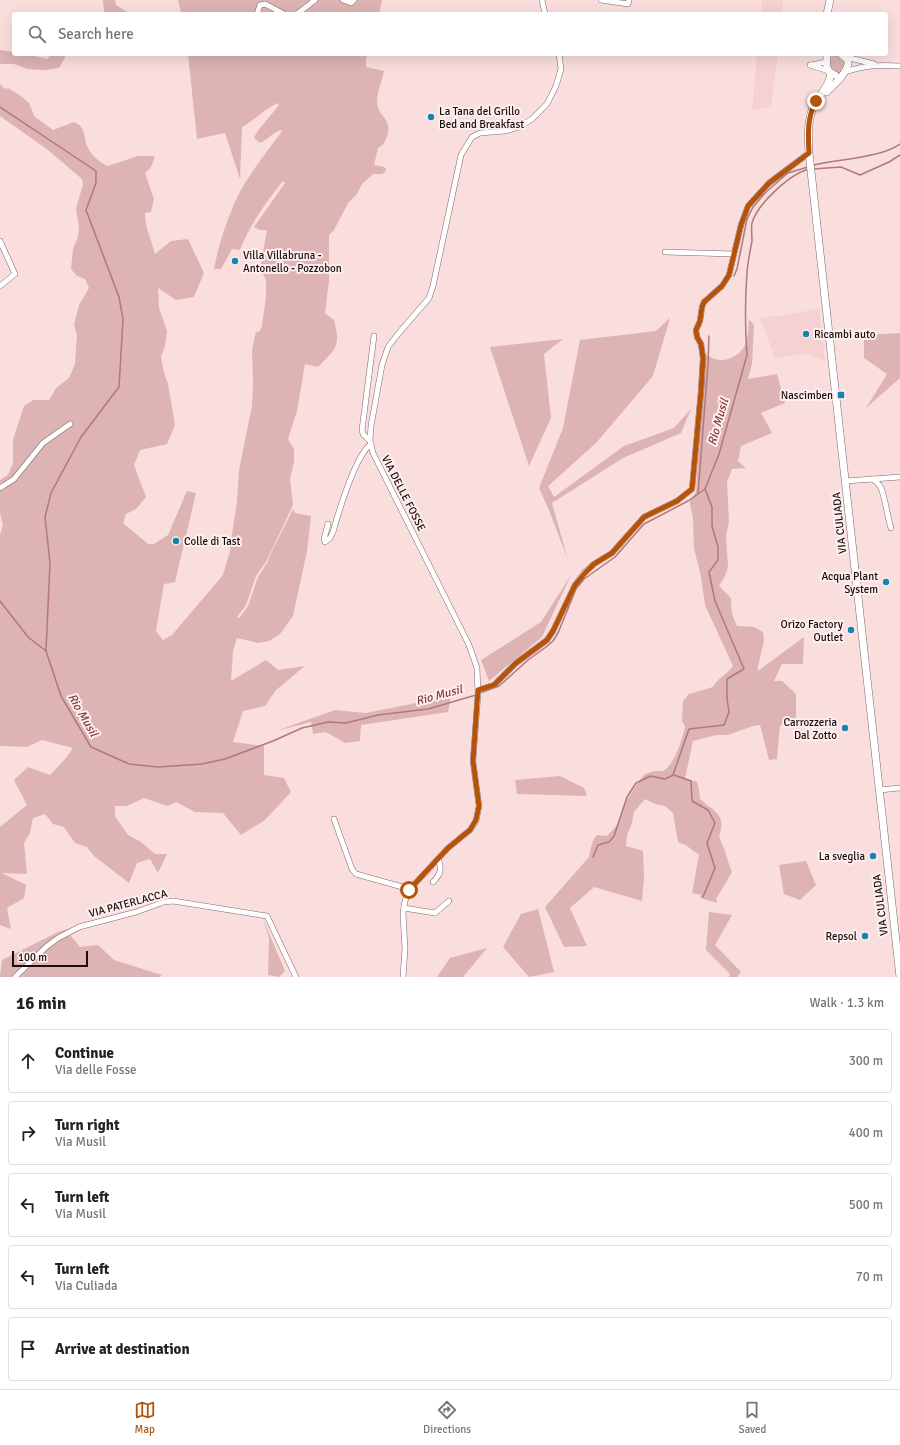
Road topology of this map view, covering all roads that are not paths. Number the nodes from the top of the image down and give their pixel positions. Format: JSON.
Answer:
{"nodes":[{"id":1,"x":315,"y":0,"type":"edge"},
{"id":2,"x":343,"y":0,"type":"edge"},
{"id":3,"x":354,"y":0,"type":"edge"},
{"id":4,"x":542,"y":0,"type":"edge"},
{"id":5,"x":601,"y":0,"type":"edge"},
{"id":6,"x":629,"y":0,"type":"edge"},
{"id":7,"x":830,"y":0,"type":"edge"},
{"id":8,"x":258,"y":12,"type":"edge"},
{"id":9,"x":280,"y":12,"type":"edge"},
{"id":10,"x":300,"y":12,"type":"edge"},
{"id":11,"x":545,"y":12,"type":"edge"},
{"id":12,"x":827,"y":12,"type":"edge"},
{"id":13,"x":559,"y":56,"type":"edge"},
{"id":14,"x":844,"y":56,"type":"edge"},
{"id":15,"x":827,"y":58,"type":"edge"},
{"id":16,"x":879,"y":65,"type":"junction"},
{"id":17,"x":900,"y":66,"type":"edge"},
{"id":18,"x":830,"y":72,"type":"junction"},
{"id":19,"x":844,"y":73,"type":"junction"},
{"id":20,"x":822,"y":94,"type":"junction"},
{"id":21,"x":809,"y":156,"type":"junction"},
{"id":22,"x":0,"y":241,"type":"edge"},
{"id":23,"x":665,"y":252,"type":"dead end"},
{"id":24,"x":734,"y":254,"type":"junction"},
{"id":25,"x":0,"y":286,"type":"edge"},
{"id":26,"x":374,"y":336,"type":"dead end"},
{"id":27,"x":70,"y":424,"type":"dead end"},
{"id":28,"x":370,"y":442,"type":"junction"},
{"id":29,"x":900,"y":478,"type":"edge"},
{"id":30,"x":872,"y":479,"type":"junction"},
{"id":31,"x":846,"y":481,"type":"junction"},
{"id":32,"x":0,"y":488,"type":"edge"},
{"id":33,"x":328,"y":524,"type":"dead end"},
{"id":34,"x":892,"y":528,"type":"dead end"},
{"id":35,"x":478,"y":690,"type":"junction"},
{"id":36,"x":900,"y":788,"type":"edge"},
{"id":37,"x":879,"y":790,"type":"junction"},
{"id":38,"x":334,"y":819,"type":"dead end"},
{"id":39,"x":438,"y":858,"type":"junction"},
{"id":40,"x":433,"y":882,"type":"dead end"},
{"id":41,"x":409,"y":890,"type":"junction"},
{"id":42,"x":449,"y":900,"type":"dead end"},
{"id":43,"x":404,"y":908,"type":"junction"},
{"id":44,"x":15,"y":977,"type":"edge"},
{"id":45,"x":296,"y":977,"type":"edge"},
{"id":46,"x":403,"y":977,"type":"edge"},
{"id":47,"x":900,"y":977,"type":"edge"}],
"edges":[{"from":1,"to":10,"type":"street"},
{"from":2,"to":3,"type":"street"},
{"from":4,"to":11,"type":"street"},
{"from":5,"to":6,"type":"street"},
{"from":7,"to":12,"type":"main road"},
{"from":8,"to":9,"type":"street"},
{"from":13,"to":28,"type":"street","name":"VIA DELLE FOSSE"},
{"from":14,"to":16,"type":"street"},
{"from":14,"to":19,"type":"main road"},
{"from":15,"to":18,"type":"main road"},
{"from":15,"to":18,"type":"street"},
{"from":16,"to":17,"type":"street"},
{"from":16,"to":19,"type":"street"},
{"from":18,"to":19,"type":"main road"},
{"from":18,"to":20,"type":"main road","name":"VIA CULIADA"},
{"from":19,"to":20,"type":"main road","name":"VIA CULIADA"},
{"from":20,"to":21,"type":"main road","name":"VIA CULIADA"},
{"from":21,"to":24,"type":"street"},
{"from":21,"to":31,"type":"main road","name":"VIA CULIADA"},
{"from":22,"to":25,"type":"street"},
{"from":23,"to":24,"type":"street"},
{"from":24,"to":35,"type":"street"},
{"from":26,"to":28,"type":"street"},
{"from":27,"to":32,"type":"street"},
{"from":28,"to":33,"type":"street"},
{"from":28,"to":35,"type":"street","name":"VIA DELLE FOSSE"},
{"from":29,"to":30,"type":"street"},
{"from":30,"to":31,"type":"street"},
{"from":30,"to":34,"type":"street"},
{"from":31,"to":37,"type":"main road","name":"VIA CULIADA"},
{"from":35,"to":39,"type":"street","name":"VIA DELLE FOSSE"},
{"from":36,"to":37,"type":"street"},
{"from":37,"to":47,"type":"main road","name":"VIA CULIADA"},
{"from":38,"to":41,"type":"street"},
{"from":39,"to":40,"type":"street"},
{"from":39,"to":41,"type":"street","name":"VIA DELLE FOSSE"},
{"from":41,"to":43,"type":"street","name":"VIA DELLE FOSSE"},
{"from":42,"to":43,"type":"street"},
{"from":43,"to":46,"type":"street","name":"VIA DELLE FOSSE"},
{"from":44,"to":45,"type":"street","name":"VIA PATERLACCA"}]}
